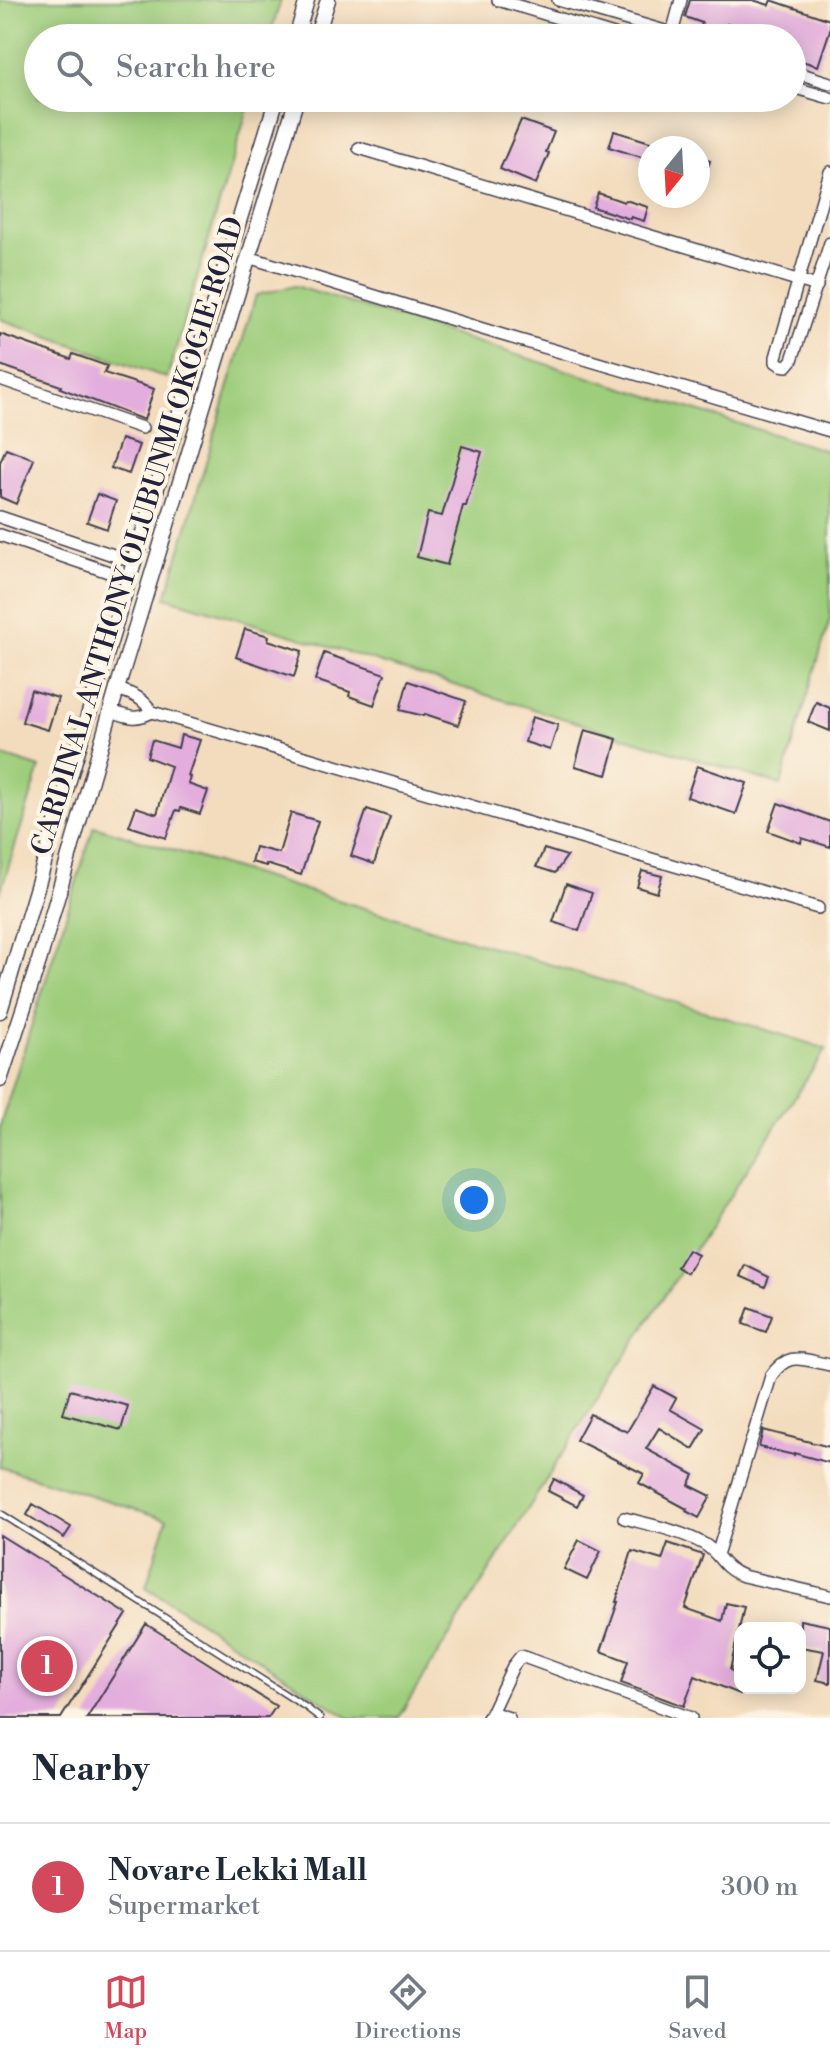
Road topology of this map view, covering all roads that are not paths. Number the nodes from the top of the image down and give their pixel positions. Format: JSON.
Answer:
{"nodes":[{"id":1,"x":307,"y":0,"type":"edge"},
{"id":2,"x":328,"y":0,"type":"edge"},
{"id":3,"x":498,"y":0,"type":"edge"},
{"id":4,"x":558,"y":0,"type":"edge"},
{"id":5,"x":681,"y":0,"type":"edge"},
{"id":6,"x":300,"y":24,"type":"edge"},
{"id":7,"x":320,"y":24,"type":"edge"},
{"id":8,"x":578,"y":24,"type":"edge"},
{"id":9,"x":635,"y":24,"type":"edge"},
{"id":10,"x":674,"y":24,"type":"edge"},
{"id":11,"x":806,"y":75,"type":"edge"},
{"id":12,"x":830,"y":83,"type":"edge"},
{"id":13,"x":806,"y":91,"type":"edge"},
{"id":14,"x":830,"y":98,"type":"edge"},
{"id":15,"x":273,"y":112,"type":"edge"},
{"id":16,"x":293,"y":112,"type":"edge"},
{"id":17,"x":359,"y":148,"type":"dead end"},
{"id":18,"x":830,"y":172,"type":"edge"},
{"id":19,"x":830,"y":243,"type":"edge"},
{"id":20,"x":248,"y":257,"type":"junction"},
{"id":21,"x":800,"y":281,"type":"junction"},
{"id":22,"x":817,"y":286,"type":"junction"},
{"id":23,"x":0,"y":379,"type":"edge"},
{"id":24,"x":142,"y":428,"type":"dead end"},
{"id":25,"x":830,"y":431,"type":"edge"},
{"id":26,"x":1,"y":525,"type":"edge"},
{"id":27,"x":134,"y":562,"type":"junction"},
{"id":28,"x":129,"y":579,"type":"junction"},
{"id":29,"x":117,"y":689,"type":"junction"},
{"id":30,"x":111,"y":711,"type":"junction"},
{"id":31,"x":152,"y":712,"type":"junction"},
{"id":32,"x":818,"y":908,"type":"dead end"},
{"id":33,"x":0,"y":1011,"type":"edge"},
{"id":34,"x":0,"y":1080,"type":"edge"},
{"id":35,"x":830,"y":1365,"type":"edge"},
{"id":36,"x":0,"y":1513,"type":"edge"},
{"id":37,"x":624,"y":1518,"type":"dead end"},
{"id":38,"x":717,"y":1555,"type":"junction"},
{"id":39,"x":830,"y":1596,"type":"edge"},
{"id":40,"x":489,"y":1716,"type":"edge"},
{"id":41,"x":320,"y":1718,"type":"edge"},
{"id":42,"x":509,"y":1718,"type":"edge"},
{"id":43,"x":691,"y":1718,"type":"edge"}],
"edges":[{"from":1,"to":6,"type":"street"},
{"from":2,"to":7,"type":"street"},
{"from":3,"to":8,"type":"street"},
{"from":4,"to":9,"type":"street"},
{"from":5,"to":10,"type":"street"},
{"from":11,"to":12,"type":"street"},
{"from":13,"to":14,"type":"street"},
{"from":15,"to":27,"type":"street","name":"CARDINAL ANTHONY OLUBUNMI OKOGIE ROAD"},
{"from":16,"to":20,"type":"street","name":"CARDINAL ANTHONY OLUBUNMI OKOGIE ROAD"},
{"from":17,"to":21,"type":"street"},
{"from":18,"to":21,"type":"street"},
{"from":19,"to":22,"type":"street"},
{"from":20,"to":25,"type":"street"},
{"from":20,"to":29,"type":"street","name":"CARDINAL ANTHONY OLUBUNMI OKOGIE ROAD"},
{"from":21,"to":22,"type":"street"},
{"from":21,"to":22,"type":"street"},
{"from":23,"to":24,"type":"street"},
{"from":26,"to":27,"type":"street"},
{"from":26,"to":28,"type":"street"},
{"from":27,"to":28,"type":"street","name":"CARDINAL ANTHONY OLUBUNMI OKOGIE ROAD"},
{"from":28,"to":33,"type":"street","name":"CARDINAL ANTHONY OLUBUNMI OKOGIE ROAD"},
{"from":29,"to":30,"type":"street","name":"CARDINAL ANTHONY OLUBUNMI OKOGIE ROAD"},
{"from":29,"to":31,"type":"street"},
{"from":30,"to":31,"type":"street"},
{"from":30,"to":34,"type":"street","name":"CARDINAL ANTHONY OLUBUNMI OKOGIE ROAD"},
{"from":31,"to":32,"type":"street"},
{"from":35,"to":38,"type":"street"},
{"from":36,"to":41,"type":"lane"},
{"from":37,"to":38,"type":"street"},
{"from":38,"to":39,"type":"street"},
{"from":40,"to":42,"type":"street"},
{"from":40,"to":43,"type":"street"}]}
